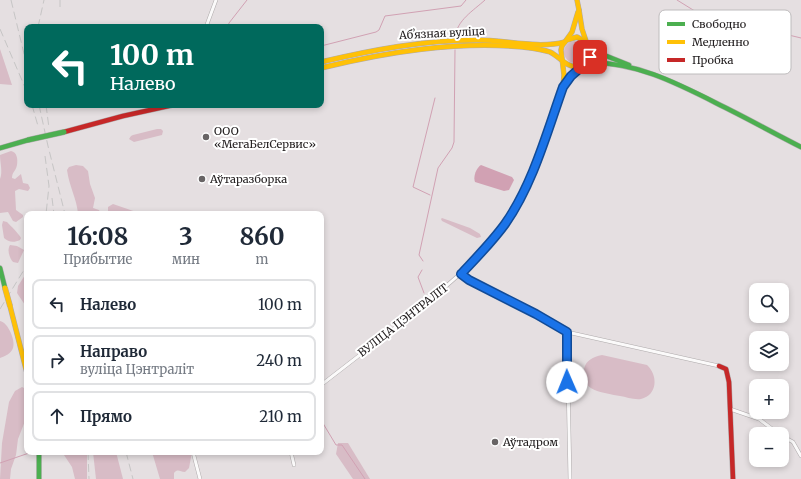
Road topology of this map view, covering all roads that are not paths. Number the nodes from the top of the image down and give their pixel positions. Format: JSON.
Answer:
{"nodes":[{"id":1,"x":216,"y":0,"type":"edge"},
{"id":2,"x":578,"y":0,"type":"edge"},
{"id":3,"x":579,"y":10,"type":"junction"},
{"id":4,"x":207,"y":24,"type":"edge"},
{"id":5,"x":566,"y":41,"type":"junction"},
{"id":6,"x":587,"y":43,"type":"junction"},
{"id":7,"x":562,"y":59,"type":"junction"},
{"id":8,"x":324,"y":61,"type":"edge"},
{"id":9,"x":584,"y":65,"type":"junction"},
{"id":10,"x":324,"y":67,"type":"edge"},
{"id":11,"x":637,"y":69,"type":"junction"},
{"id":12,"x":563,"y":87,"type":"junction"},
{"id":13,"x":157,"y":108,"type":"edge"},
{"id":14,"x":0,"y":147,"type":"edge"},
{"id":15,"x":801,"y":147,"type":"edge"},
{"id":16,"x":0,"y":268,"type":"edge"},
{"id":17,"x":461,"y":274,"type":"junction"},
{"id":18,"x":567,"y":332,"type":"junction"},
{"id":19,"x":24,"y":361,"type":"edge"},
{"id":20,"x":719,"y":366,"type":"joint"},
{"id":21,"x":324,"y":383,"type":"edge"},
{"id":22,"x":730,"y":409,"type":"junction"},
{"id":23,"x":770,"y":427,"type":"edge"},
{"id":24,"x":789,"y":440,"type":"edge"},
{"id":25,"x":39,"y":455,"type":"edge"},
{"id":26,"x":194,"y":455,"type":"edge"},
{"id":27,"x":292,"y":455,"type":"edge"},
{"id":28,"x":801,"y":456,"type":"edge"},
{"id":29,"x":294,"y":465,"type":"dead end"},
{"id":30,"x":39,"y":479,"type":"edge"},
{"id":31,"x":200,"y":479,"type":"edge"},
{"id":32,"x":570,"y":479,"type":"edge"},
{"id":33,"x":733,"y":479,"type":"edge"}],
"edges":[{"from":1,"to":4,"type":"street"},
{"from":2,"to":3,"type":"main road"},
{"from":3,"to":5,"type":"main road"},
{"from":3,"to":6,"type":"main road"},
{"from":5,"to":6,"type":"main road"},
{"from":5,"to":7,"type":"main road"},
{"from":5,"to":8,"type":"main road","name":"Абʼязная вуліца"},
{"from":6,"to":9,"type":"main road"},
{"from":6,"to":11,"type":"main road"},
{"from":7,"to":9,"type":"main road"},
{"from":7,"to":10,"type":"main road","name":"Абʼязная вуліца"},
{"from":7,"to":12,"type":"main road"},
{"from":9,"to":11,"type":"main road"},
{"from":9,"to":12,"type":"main road"},
{"from":11,"to":15,"type":"main road"},
{"from":12,"to":17,"type":"street","name":"ВУЛІЦА ЦЭНТРАЛІТ"},
{"from":13,"to":14,"type":"main road","bridge":true},
{"from":16,"to":19,"type":"main road","bridge":true},
{"from":17,"to":18,"type":"street"},
{"from":17,"to":21,"type":"street","name":"ВУЛІЦА ЦЭНТРАЛІТ"},
{"from":18,"to":20,"type":"street"},
{"from":18,"to":32,"type":"street"},
{"from":20,"to":22,"type":"main road"},
{"from":22,"to":23,"type":"street"},
{"from":22,"to":33,"type":"main road"},
{"from":24,"to":28,"type":"street"},
{"from":25,"to":30,"type":"main road"},
{"from":26,"to":31,"type":"street"},
{"from":27,"to":29,"type":"street"}]}
